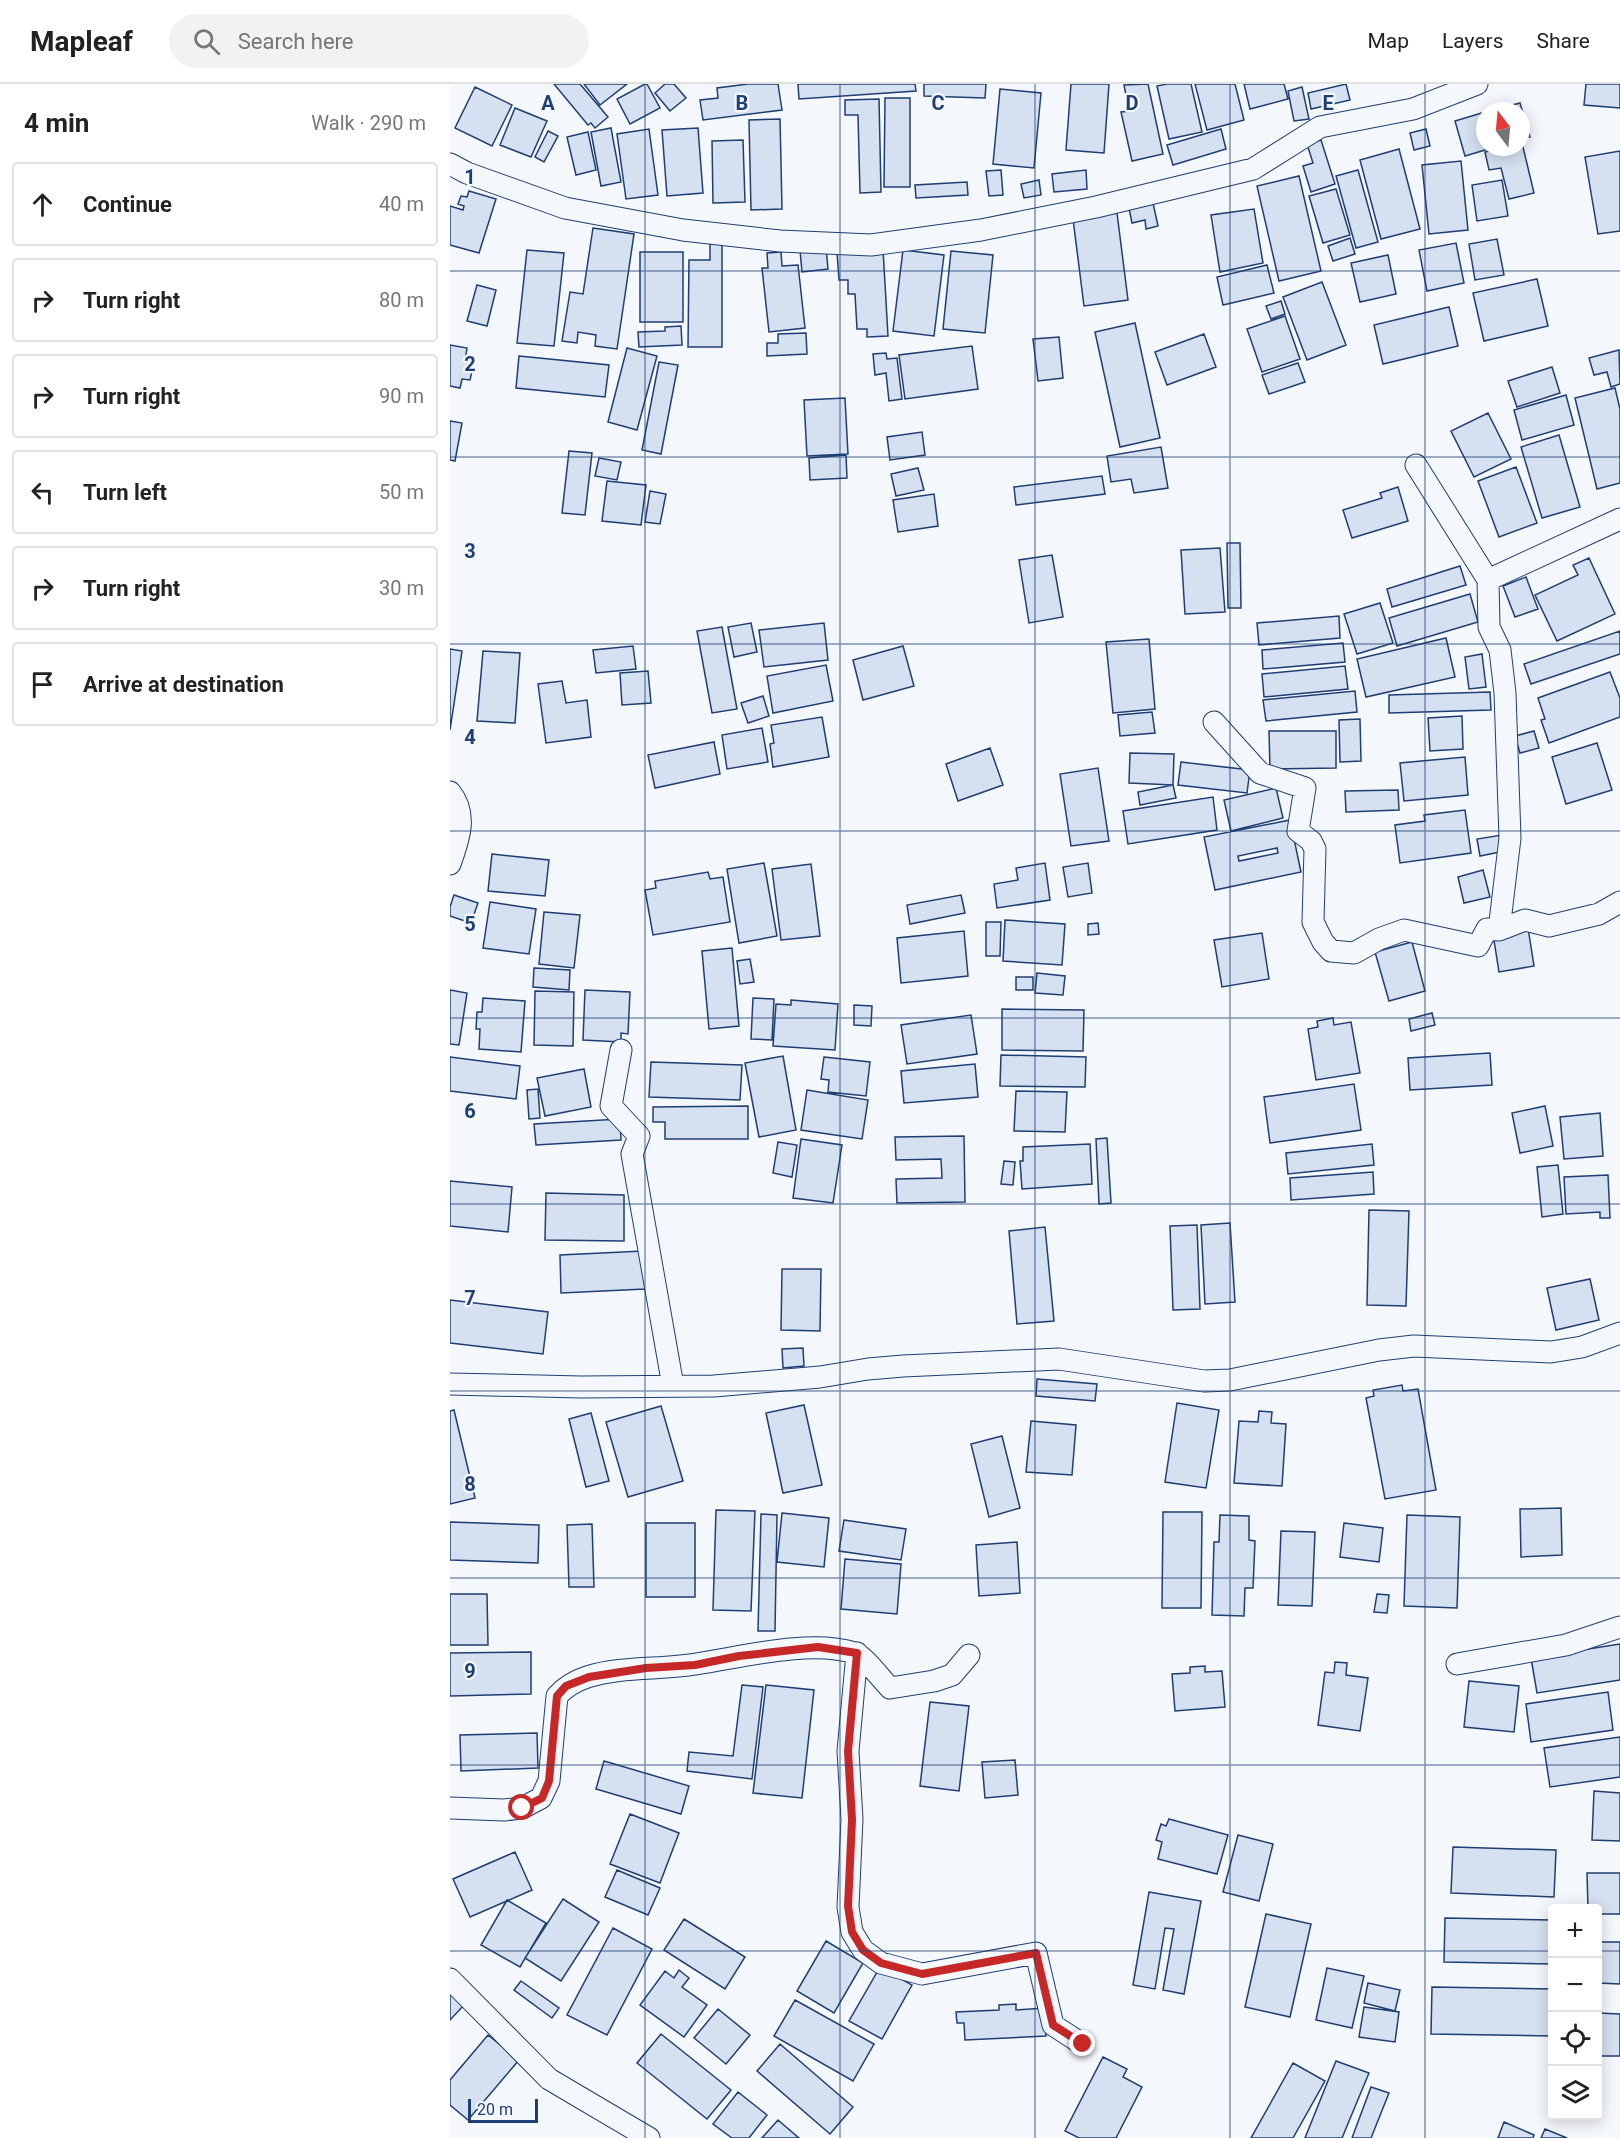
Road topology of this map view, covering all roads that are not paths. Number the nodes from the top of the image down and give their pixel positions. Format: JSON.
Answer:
{"nodes":[{"id":1,"x":1477,"y":84,"type":"edge"},
{"id":2,"x":450,"y":164,"type":"edge"},
{"id":3,"x":1416,"y":465,"type":"dead end"},
{"id":4,"x":1620,"y":519,"type":"edge"},
{"id":5,"x":1488,"y":580,"type":"junction"},
{"id":6,"x":1214,"y":722,"type":"dead end"},
{"id":7,"x":450,"y":792,"type":"edge"},
{"id":8,"x":450,"y":864,"type":"edge"},
{"id":9,"x":1620,"y":902,"type":"edge"},
{"id":10,"x":1499,"y":930,"type":"junction"},
{"id":11,"x":621,"y":1050,"type":"dead end"},
{"id":12,"x":1620,"y":1334,"type":"edge"},
{"id":13,"x":450,"y":1384,"type":"edge"},
{"id":14,"x":673,"y":1386,"type":"junction"},
{"id":15,"x":1620,"y":1627,"type":"edge"},
{"id":16,"x":857,"y":1653,"type":"junction"},
{"id":17,"x":969,"y":1655,"type":"dead end"},
{"id":18,"x":1457,"y":1664,"type":"dead end"},
{"id":19,"x":450,"y":1808,"type":"edge"},
{"id":20,"x":450,"y":1979,"type":"edge"},
{"id":21,"x":1083,"y":2044,"type":"dead end"},
{"id":22,"x":650,"y":2138,"type":"edge"}],
"edges":[{"from":1,"to":2,"type":"street"},
{"from":3,"to":5,"type":"street"},
{"from":4,"to":5,"type":"street"},
{"from":5,"to":10,"type":"street"},
{"from":6,"to":10,"type":"street"},
{"from":7,"to":8,"type":"street"},
{"from":9,"to":10,"type":"street"},
{"from":11,"to":14,"type":"street"},
{"from":12,"to":14,"type":"street"},
{"from":13,"to":14,"type":"street"},
{"from":15,"to":18,"type":"street"},
{"from":16,"to":17,"type":"street"},
{"from":16,"to":19,"type":"street"},
{"from":16,"to":21,"type":"street"},
{"from":20,"to":22,"type":"street"}]}
